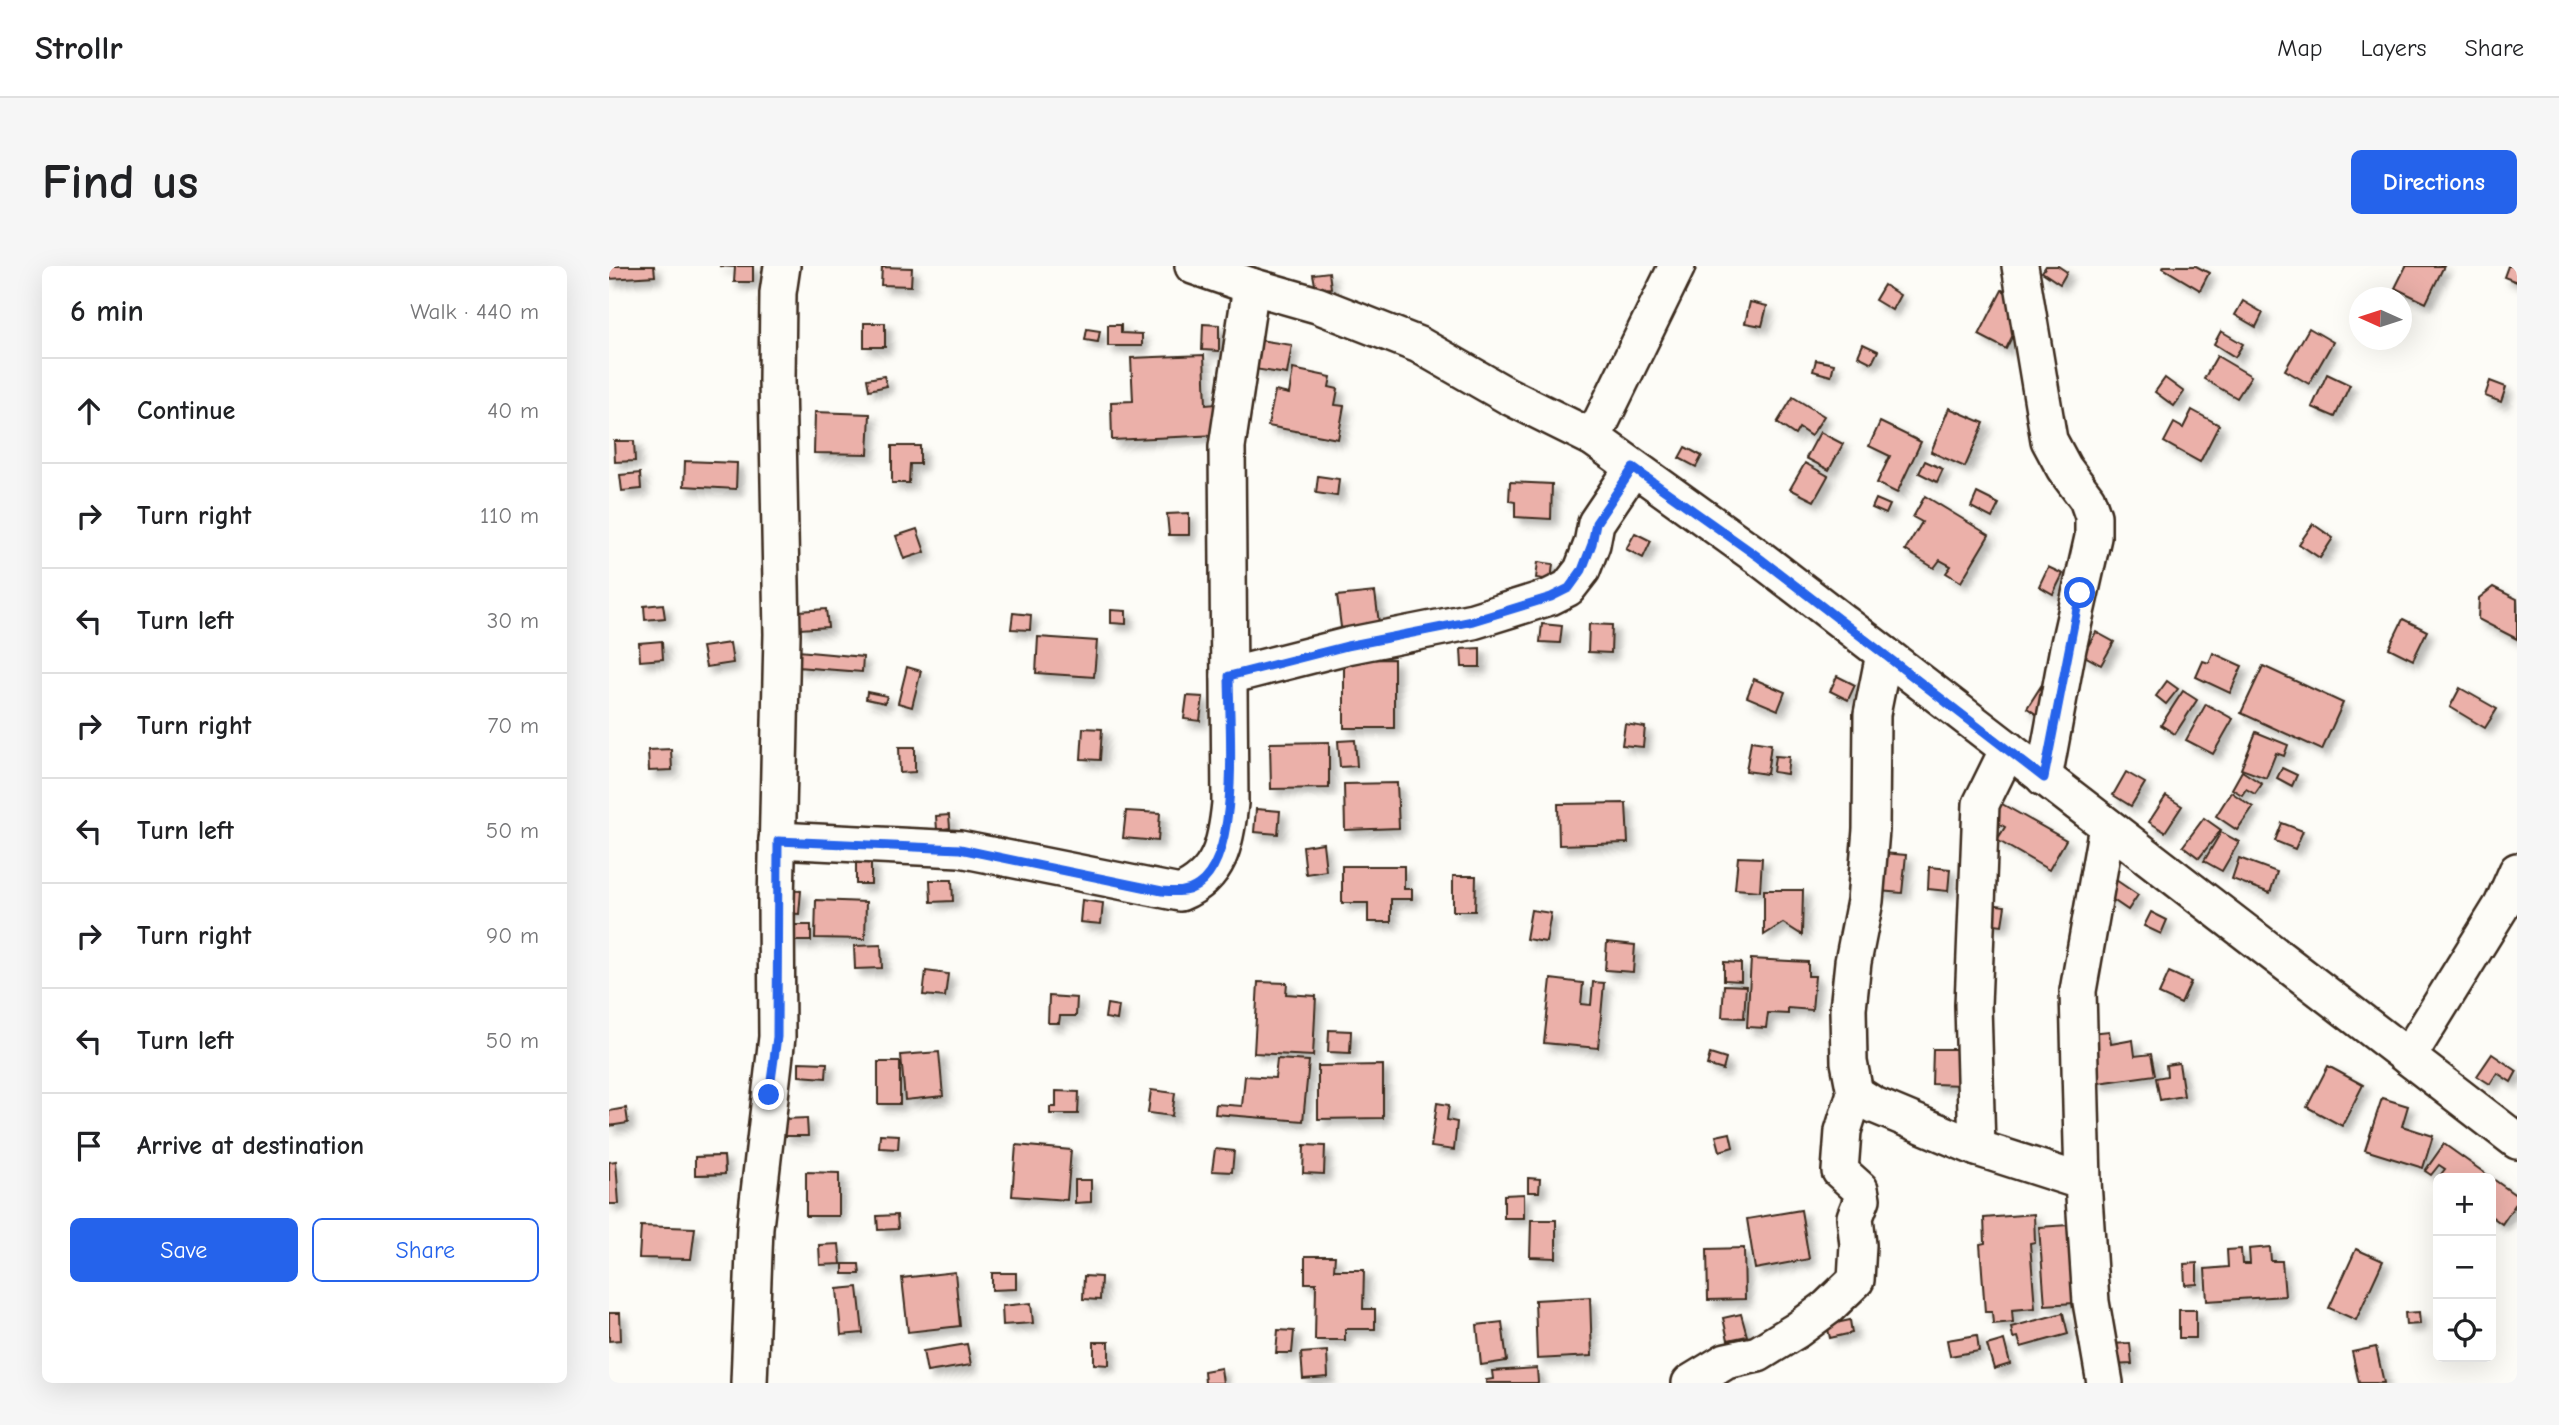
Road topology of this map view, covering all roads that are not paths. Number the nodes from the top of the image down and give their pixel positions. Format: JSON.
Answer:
{"nodes":[{"id":1,"x":782,"y":266,"type":"edge"},
{"id":2,"x":1677,"y":266,"type":"edge"},
{"id":3,"x":2020,"y":266,"type":"edge"},
{"id":4,"x":1224,"y":274,"type":"edge"},
{"id":5,"x":1593,"y":438,"type":"junction"},
{"id":6,"x":1633,"y":468,"type":"junction"},
{"id":7,"x":1884,"y":654,"type":"junction"},
{"id":8,"x":1229,"y":676,"type":"junction"},
{"id":9,"x":2008,"y":749,"type":"junction"},
{"id":10,"x":2044,"y":778,"type":"junction"},
{"id":11,"x":2107,"y":826,"type":"junction"},
{"id":12,"x":778,"y":841,"type":"junction"},
{"id":13,"x":2517,"y":871,"type":"edge"},
{"id":14,"x":2408,"y":1058,"type":"junction"},
{"id":15,"x":1855,"y":1093,"type":"junction"},
{"id":16,"x":2517,"y":1140,"type":"edge"},
{"id":17,"x":1976,"y":1148,"type":"junction"},
{"id":18,"x":2083,"y":1182,"type":"junction"},
{"id":19,"x":749,"y":1383,"type":"edge"},
{"id":20,"x":1690,"y":1383,"type":"edge"},
{"id":21,"x":2105,"y":1383,"type":"edge"}],
"edges":[{"from":1,"to":12,"type":"street"},
{"from":2,"to":5,"type":"street"},
{"from":3,"to":10,"type":"street"},
{"from":4,"to":5,"type":"street"},
{"from":4,"to":8,"type":"street"},
{"from":5,"to":6,"type":"street"},
{"from":6,"to":7,"type":"street"},
{"from":6,"to":8,"type":"street"},
{"from":7,"to":9,"type":"street"},
{"from":7,"to":15,"type":"street"},
{"from":8,"to":12,"type":"street"},
{"from":9,"to":10,"type":"street"},
{"from":9,"to":17,"type":"street"},
{"from":10,"to":11,"type":"street"},
{"from":11,"to":14,"type":"street"},
{"from":11,"to":18,"type":"street"},
{"from":12,"to":19,"type":"street"},
{"from":13,"to":14,"type":"street"},
{"from":14,"to":16,"type":"street"},
{"from":15,"to":17,"type":"street"},
{"from":15,"to":20,"type":"street"},
{"from":17,"to":18,"type":"street"},
{"from":18,"to":21,"type":"street"}]}
